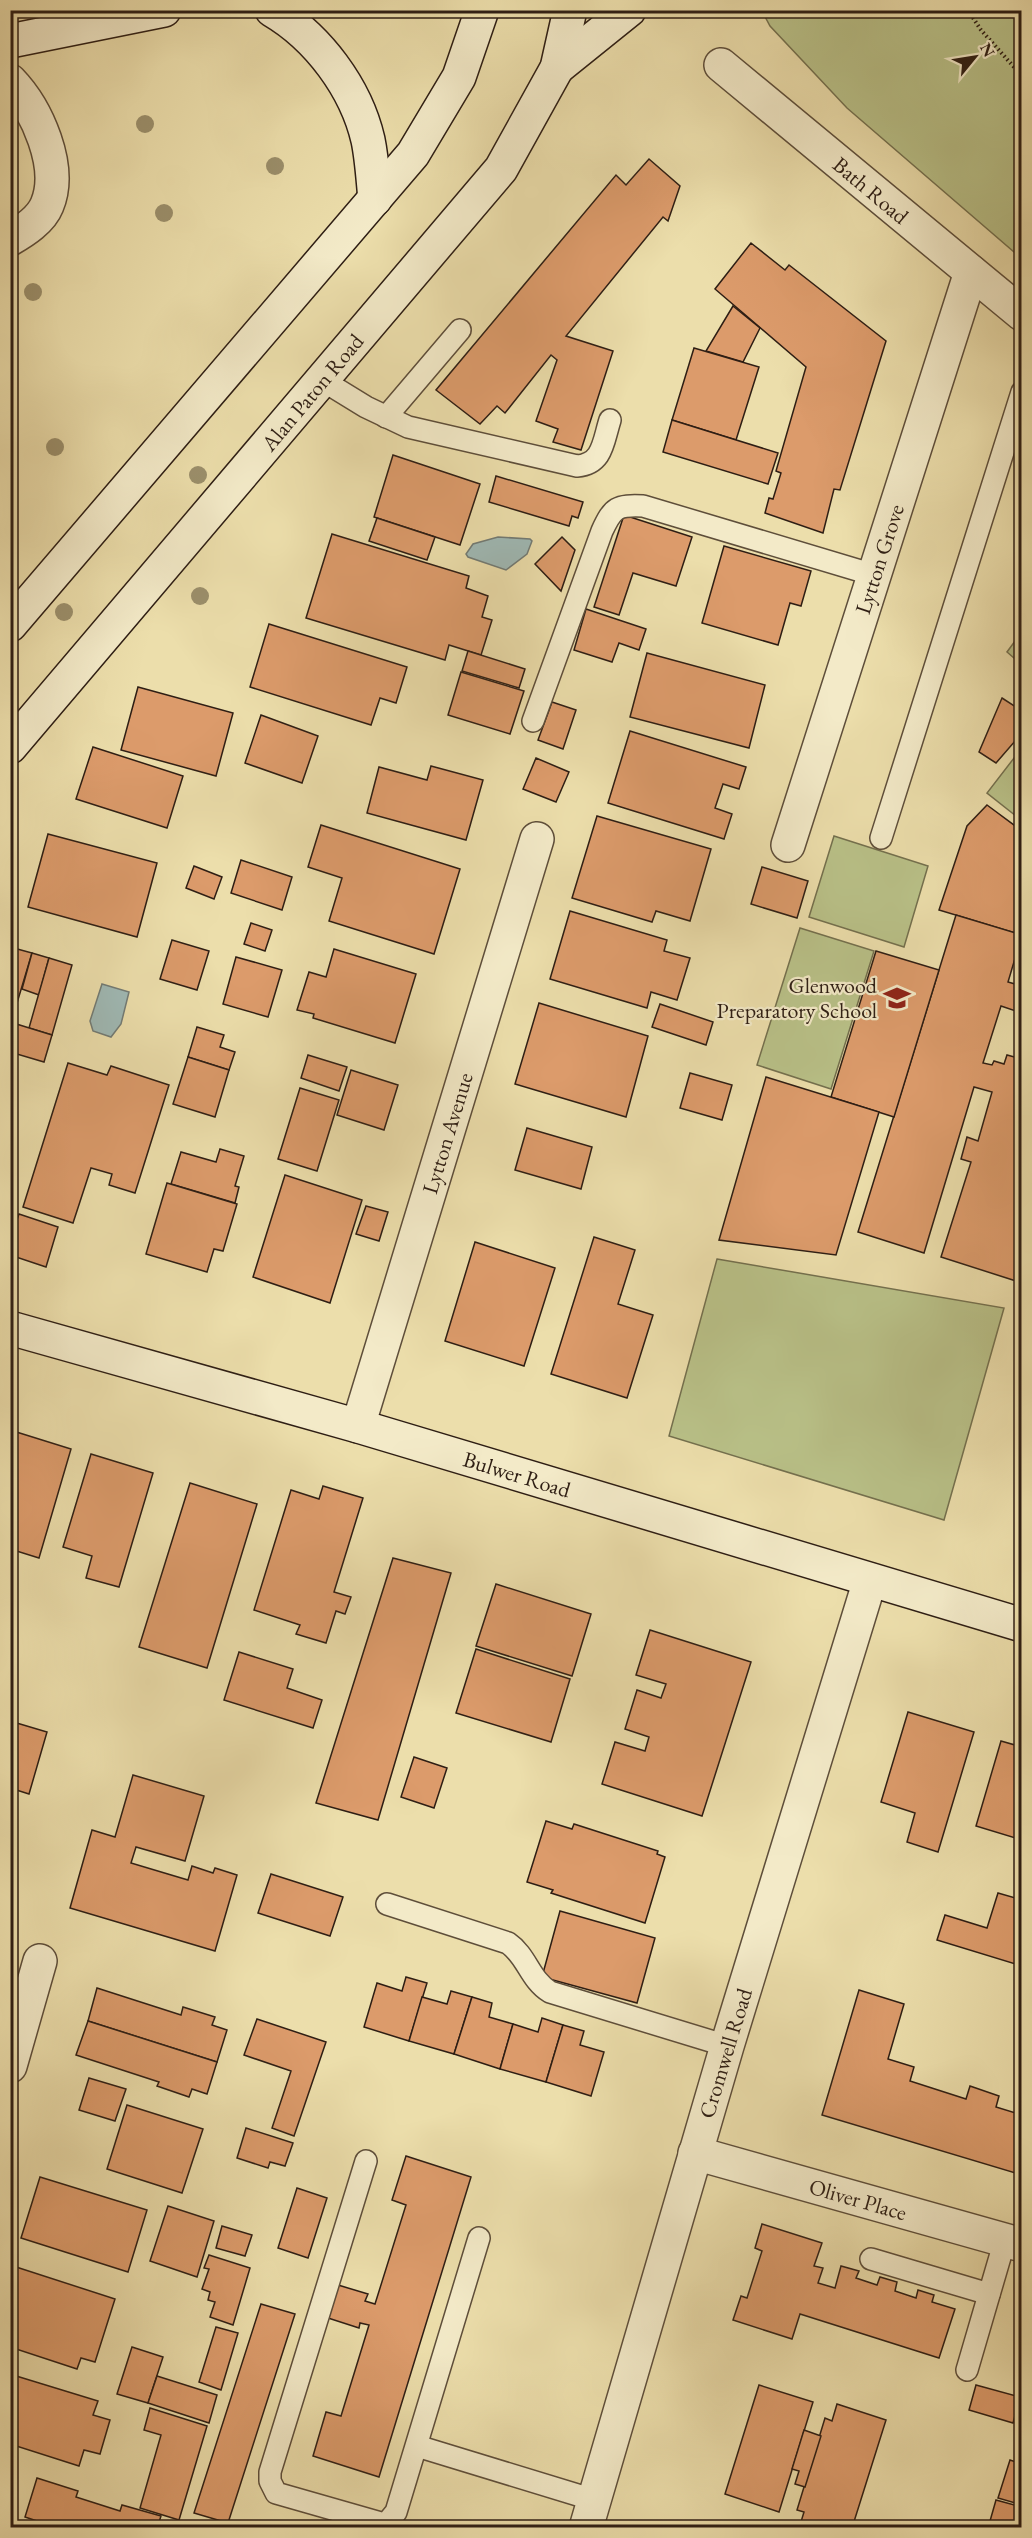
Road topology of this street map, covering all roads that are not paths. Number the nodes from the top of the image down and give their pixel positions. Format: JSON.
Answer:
{"nodes":[{"id":1,"x":164,"y":10,"type":"edge"},
{"id":2,"x":272,"y":10,"type":"edge"},
{"id":3,"x":482,"y":10,"type":"edge"},
{"id":4,"x":570,"y":10,"type":"edge"},
{"id":5,"x":629,"y":10,"type":"edge"},
{"id":6,"x":10,"y":40,"type":"edge"},
{"id":7,"x":721,"y":65,"type":"dead end"},
{"id":8,"x":557,"y":68,"type":"junction"},
{"id":9,"x":10,"y":81,"type":"edge"},
{"id":10,"x":375,"y":199,"type":"junction"},
{"id":11,"x":10,"y":239,"type":"edge"},
{"id":12,"x":971,"y":272,"type":"junction"},
{"id":13,"x":1022,"y":314,"type":"edge"},
{"id":14,"x":460,"y":330,"type":"dead end"},
{"id":15,"x":322,"y":381,"type":"junction"},
{"id":16,"x":1022,"y":392,"type":"edge"},
{"id":17,"x":386,"y":417,"type":"junction"},
{"id":18,"x":610,"y":420,"type":"dead end"},
{"id":19,"x":874,"y":575,"type":"junction"},
{"id":20,"x":10,"y":625,"type":"edge"},
{"id":21,"x":533,"y":721,"type":"dead end"},
{"id":22,"x":10,"y":747,"type":"edge"},
{"id":23,"x":881,"y":838,"type":"dead end"},
{"id":24,"x":537,"y":839,"type":"dead end"},
{"id":25,"x":788,"y":845,"type":"dead end"},
{"id":26,"x":10,"y":1328,"type":"edge"},
{"id":27,"x":358,"y":1426,"type":"junction"},
{"id":28,"x":870,"y":1580,"type":"junction"},
{"id":29,"x":1022,"y":1625,"type":"edge"},
{"id":30,"x":387,"y":1904,"type":"dead end"},
{"id":31,"x":40,"y":1962,"type":"dead end"},
{"id":32,"x":727,"y":2046,"type":"junction"},
{"id":33,"x":10,"y":2066,"type":"edge"},
{"id":34,"x":695,"y":2153,"type":"junction"},
{"id":35,"x":366,"y":2161,"type":"dead end"},
{"id":36,"x":479,"y":2238,"type":"dead end"},
{"id":37,"x":1013,"y":2243,"type":"edge"},
{"id":38,"x":871,"y":2259,"type":"dead end"},
{"id":39,"x":989,"y":2294,"type":"junction"},
{"id":40,"x":967,"y":2370,"type":"dead end"},
{"id":41,"x":417,"y":2446,"type":"junction"},
{"id":42,"x":590,"y":2514,"type":"edge"}],
"edges":[{"from":1,"to":6,"type":"street"},
{"from":2,"to":10,"type":"street"},
{"from":3,"to":10,"type":"street"},
{"from":4,"to":8,"type":"street","name":"Alan Paton Road"},
{"from":5,"to":8,"type":"street"},
{"from":7,"to":12,"type":"street","name":"Bath Road"},
{"from":8,"to":15,"type":"street","name":"Alan Paton Road"},
{"from":9,"to":11,"type":"street"},
{"from":10,"to":20,"type":"street"},
{"from":12,"to":13,"type":"street","name":"Bath Road"},
{"from":12,"to":19,"type":"street","name":"Lytton Grove"},
{"from":14,"to":17,"type":"lane"},
{"from":15,"to":17,"type":"lane"},
{"from":15,"to":22,"type":"street","name":"Alan Paton Road"},
{"from":16,"to":23,"type":"lane"},
{"from":17,"to":18,"type":"lane"},
{"from":19,"to":21,"type":"lane"},
{"from":19,"to":25,"type":"street","name":"Lytton Grove"},
{"from":24,"to":27,"type":"street","name":"Lytton Avenue"},
{"from":26,"to":27,"type":"street","name":"Bulwer Road"},
{"from":27,"to":28,"type":"street","name":"Bulwer Road"},
{"from":28,"to":29,"type":"street","name":"Bulwer Road"},
{"from":28,"to":32,"type":"street","name":"Cromwell Road"},
{"from":30,"to":32,"type":"lane"},
{"from":31,"to":33,"type":"street"},
{"from":32,"to":34,"type":"street","name":"Cromwell Road"},
{"from":34,"to":37,"type":"street","name":"Oliver Place"},
{"from":34,"to":42,"type":"street","name":"Cromwell Road"},
{"from":35,"to":41,"type":"lane"},
{"from":36,"to":41,"type":"lane"},
{"from":37,"to":39,"type":"lane"},
{"from":38,"to":39,"type":"lane"},
{"from":39,"to":40,"type":"lane"},
{"from":41,"to":42,"type":"lane"}]}
